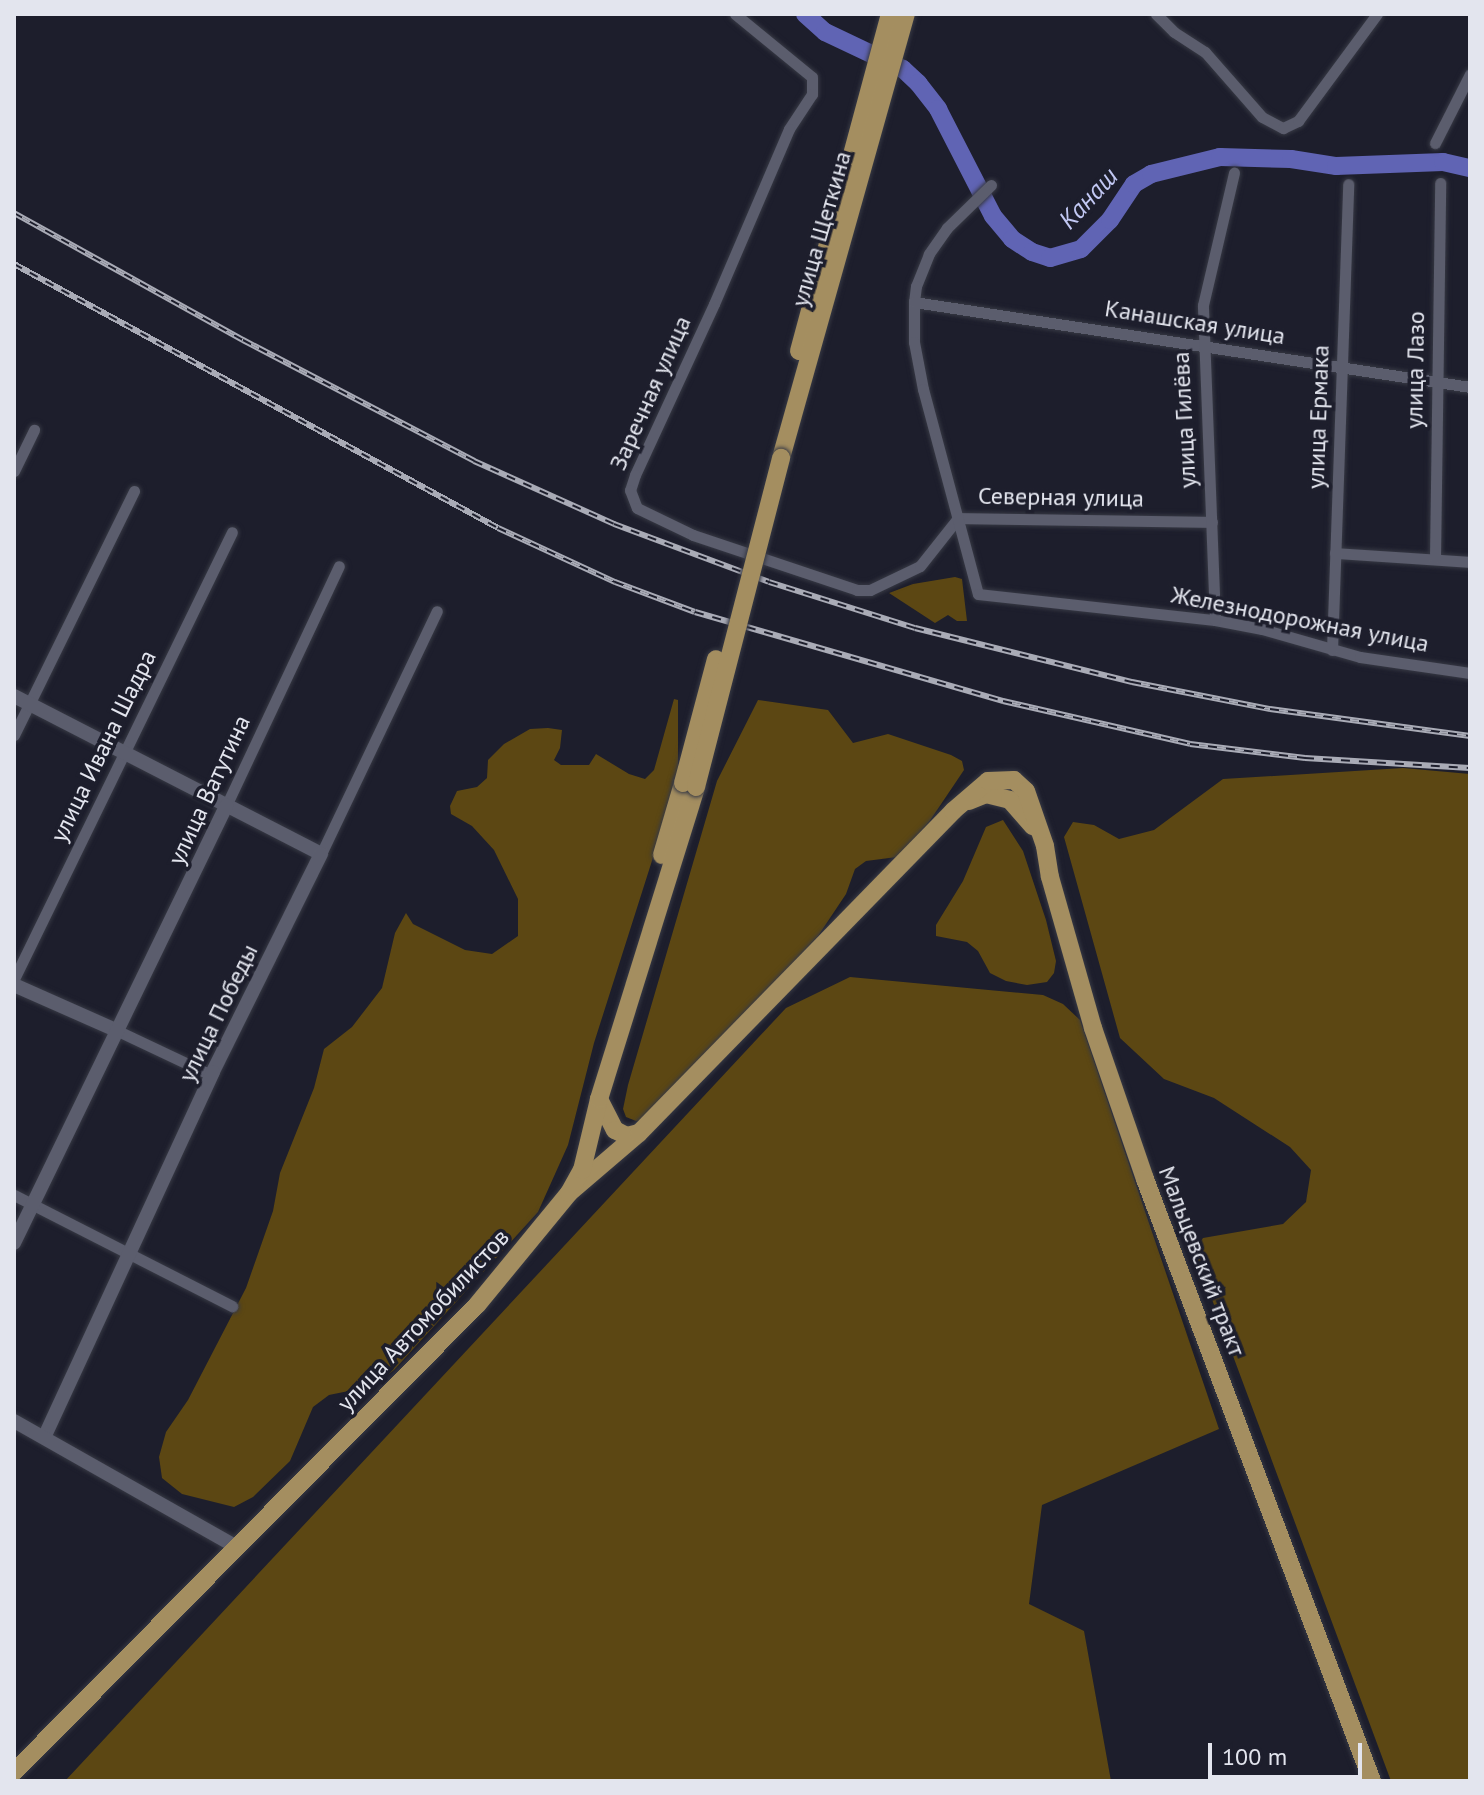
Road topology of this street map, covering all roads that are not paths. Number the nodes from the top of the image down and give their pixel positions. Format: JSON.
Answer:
{"nodes":[{"id":1,"x":735,"y":14,"type":"edge"},
{"id":2,"x":1156,"y":14,"type":"edge"},
{"id":3,"x":1377,"y":14,"type":"edge"},
{"id":4,"x":897,"y":19,"type":"edge"},
{"id":5,"x":1470,"y":74,"type":"edge"},
{"id":6,"x":1435,"y":143,"type":"dead end"},
{"id":7,"x":1234,"y":173,"type":"dead end"},
{"id":8,"x":1440,"y":183,"type":"dead end"},
{"id":9,"x":1348,"y":184,"type":"dead end"},
{"id":10,"x":991,"y":185,"type":"dead end"},
{"id":11,"x":914,"y":302,"type":"junction"},
{"id":12,"x":1202,"y":344,"type":"junction"},
{"id":13,"x":1342,"y":367,"type":"junction"},
{"id":14,"x":1437,"y":383,"type":"junction"},
{"id":15,"x":1470,"y":387,"type":"edge"},
{"id":16,"x":34,"y":430,"type":"dead end"},
{"id":17,"x":14,"y":471,"type":"edge"},
{"id":18,"x":134,"y":491,"type":"dead end"},
{"id":19,"x":958,"y":518,"type":"junction"},
{"id":20,"x":1212,"y":522,"type":"junction"},
{"id":21,"x":232,"y":532,"type":"dead end"},
{"id":22,"x":1335,"y":553,"type":"junction"},
{"id":23,"x":1435,"y":558,"type":"junction"},
{"id":24,"x":1470,"y":562,"type":"edge"},
{"id":25,"x":339,"y":566,"type":"dead end"},
{"id":26,"x":437,"y":611,"type":"dead end"},
{"id":27,"x":1215,"y":620,"type":"junction"},
{"id":28,"x":1332,"y":650,"type":"junction"},
{"id":29,"x":1470,"y":673,"type":"edge"},
{"id":30,"x":14,"y":696,"type":"edge"},
{"id":31,"x":29,"y":704,"type":"junction"},
{"id":32,"x":14,"y":735,"type":"edge"},
{"id":33,"x":125,"y":752,"type":"junction"},
{"id":34,"x":689,"y":785,"type":"junction"},
{"id":35,"x":226,"y":806,"type":"junction"},
{"id":36,"x":321,"y":854,"type":"junction"},
{"id":37,"x":14,"y":982,"type":"edge"},
{"id":38,"x":118,"y":1031,"type":"junction"},
{"id":39,"x":211,"y":1075,"type":"junction"},
{"id":40,"x":599,"y":1099,"type":"junction"},
{"id":41,"x":639,"y":1133,"type":"junction"},
{"id":42,"x":569,"y":1193,"type":"junction"},
{"id":43,"x":14,"y":1195,"type":"edge"},
{"id":44,"x":34,"y":1204,"type":"junction"},
{"id":45,"x":14,"y":1243,"type":"edge"},
{"id":46,"x":130,"y":1254,"type":"junction"},
{"id":47,"x":232,"y":1306,"type":"dead end"},
{"id":48,"x":14,"y":1421,"type":"edge"},
{"id":49,"x":44,"y":1437,"type":"junction"},
{"id":50,"x":237,"y":1547,"type":"junction"},
{"id":51,"x":14,"y":1772,"type":"edge"},
{"id":52,"x":1372,"y":1781,"type":"edge"}],
"edges":[{"from":1,"to":19,"type":"street","name":"Заречная улица"},
{"from":2,"to":3,"type":"street"},
{"from":4,"to":34,"type":"main road","name":"улица Щеткина","bridge":true},
{"from":5,"to":6,"type":"street"},
{"from":7,"to":12,"type":"street","name":"улица Гилёва"},
{"from":8,"to":14,"type":"street","name":"улица Лазо"},
{"from":9,"to":13,"type":"street","name":"улица Ермака"},
{"from":10,"to":11,"type":"street"},
{"from":11,"to":12,"type":"street","name":"Канашская улица"},
{"from":11,"to":19,"type":"street"},
{"from":12,"to":13,"type":"street","name":"Канашская улица"},
{"from":12,"to":20,"type":"street","name":"улица Гилёва"},
{"from":13,"to":14,"type":"street","name":"Канашская улица"},
{"from":13,"to":22,"type":"street","name":"улица Ермака"},
{"from":14,"to":15,"type":"street","name":"Канашская улица"},
{"from":14,"to":23,"type":"street","name":"улица Лазо"},
{"from":16,"to":17,"type":"street"},
{"from":18,"to":31,"type":"street"},
{"from":19,"to":20,"type":"street","name":"Северная улица"},
{"from":19,"to":27,"type":"street","name":"Железнодорожная улица"},
{"from":20,"to":27,"type":"street","name":"улица Гилёва"},
{"from":21,"to":33,"type":"street","name":"улица Ивана Шадра"},
{"from":22,"to":23,"type":"street"},
{"from":22,"to":28,"type":"street","name":"улица Ермака"},
{"from":23,"to":24,"type":"street"},
{"from":25,"to":35,"type":"street","name":"улица Ватутина"},
{"from":26,"to":36,"type":"street","name":"улица Победы"},
{"from":27,"to":28,"type":"street","name":"Железнодорожная улица"},
{"from":28,"to":29,"type":"street","name":"Железнодорожная улица"},
{"from":30,"to":31,"type":"street"},
{"from":31,"to":32,"type":"street"},
{"from":31,"to":33,"type":"street"},
{"from":33,"to":35,"type":"street"},
{"from":33,"to":37,"type":"street","name":"улица Ивана Шадра"},
{"from":34,"to":40,"type":"main road","name":"улица Автомобилистов"},
{"from":34,"to":42,"type":"main road"},
{"from":35,"to":36,"type":"street"},
{"from":35,"to":38,"type":"street","name":"улица Ватутина"},
{"from":36,"to":39,"type":"street","name":"улица Победы"},
{"from":37,"to":38,"type":"street"},
{"from":38,"to":39,"type":"street"},
{"from":38,"to":44,"type":"street","name":"улица Ватутина"},
{"from":39,"to":46,"type":"street","name":"улица Победы"},
{"from":40,"to":41,"type":"main road"},
{"from":40,"to":42,"type":"main road","name":"улица Автомобилистов"},
{"from":41,"to":42,"type":"main road"},
{"from":41,"to":52,"type":"main road","name":"Мальцевский тракт"},
{"from":42,"to":50,"type":"main road","name":"улица Автомобилистов"},
{"from":43,"to":44,"type":"street"},
{"from":44,"to":45,"type":"street","name":"улица Ватутина"},
{"from":44,"to":46,"type":"street"},
{"from":46,"to":47,"type":"street"},
{"from":46,"to":49,"type":"street","name":"улица Победы"},
{"from":48,"to":49,"type":"street"},
{"from":49,"to":50,"type":"street"},
{"from":50,"to":51,"type":"main road","name":"улица Автомобилистов"}]}
